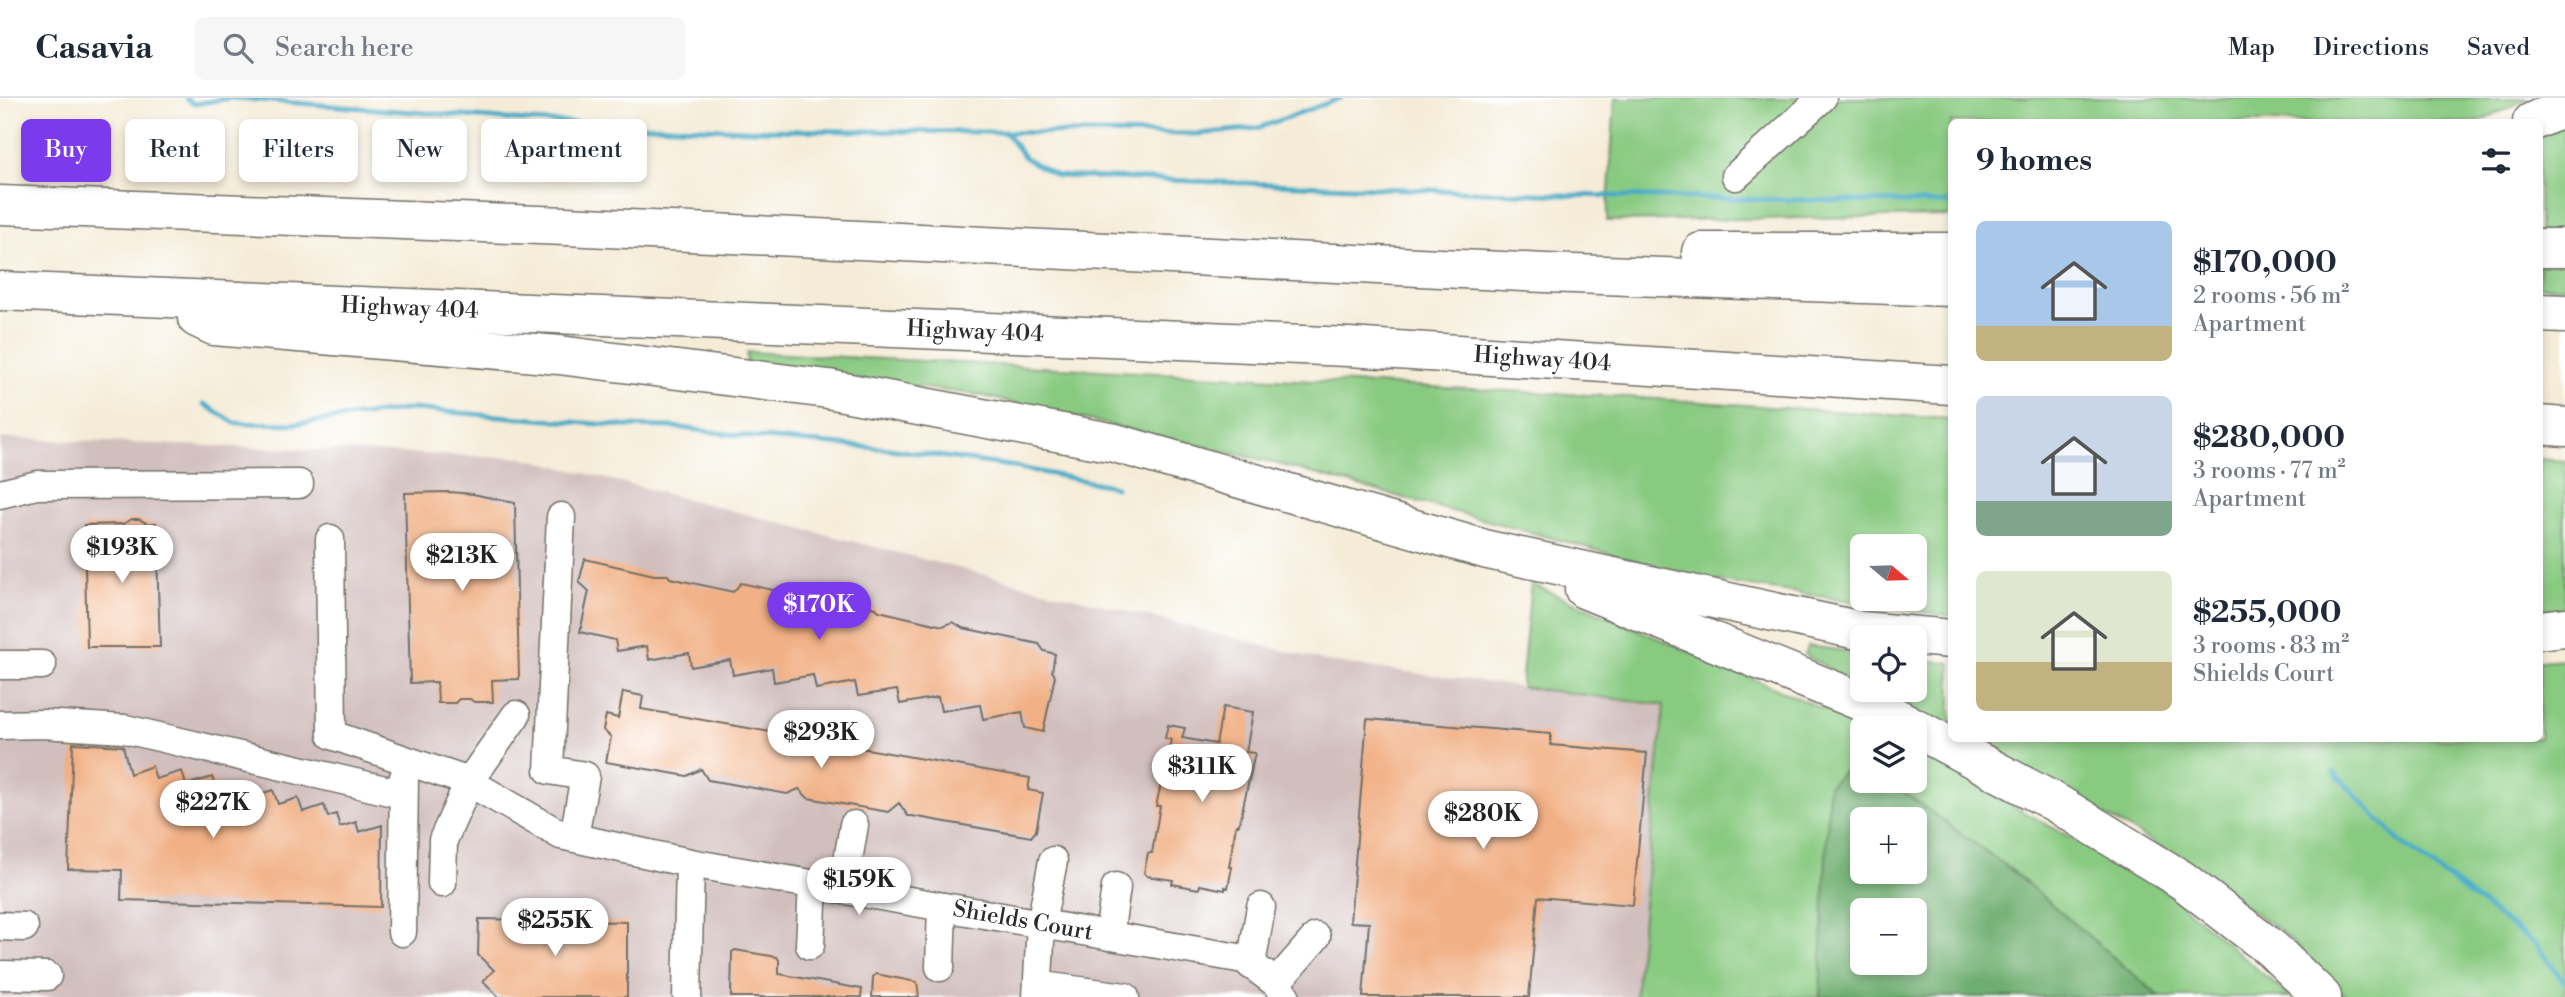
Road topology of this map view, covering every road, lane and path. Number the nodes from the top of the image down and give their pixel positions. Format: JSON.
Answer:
{"nodes":[{"id":1,"x":1822,"y":98,"type":"edge"},
{"id":2,"x":2565,"y":107,"type":"edge"},
{"id":3,"x":2539,"y":119,"type":"edge"},
{"id":4,"x":1737,"y":176,"type":"dead end"},
{"id":5,"x":0,"y":205,"type":"edge"},
{"id":6,"x":1948,"y":240,"type":"edge"},
{"id":7,"x":2543,"y":248,"type":"edge"},
{"id":8,"x":2565,"y":248,"type":"edge"},
{"id":9,"x":1897,"y":252,"type":"junction"},
{"id":10,"x":1948,"y":252,"type":"edge"},
{"id":11,"x":1545,"y":273,"type":"junction"},
{"id":12,"x":1948,"y":287,"type":"edge"},
{"id":13,"x":0,"y":291,"type":"edge"},
{"id":14,"x":154,"y":299,"type":"junction"},
{"id":15,"x":2543,"y":313,"type":"edge"},
{"id":16,"x":2565,"y":314,"type":"edge"},
{"id":17,"x":1948,"y":385,"type":"edge"},
{"id":18,"x":2543,"y":425,"type":"edge"},
{"id":19,"x":2565,"y":426,"type":"edge"},
{"id":20,"x":299,"y":484,"type":"dead end"},
{"id":21,"x":0,"y":494,"type":"edge"},
{"id":22,"x":561,"y":517,"type":"dead end"},
{"id":23,"x":330,"y":539,"type":"dead end"},
{"id":24,"x":1488,"y":550,"type":"junction"},
{"id":25,"x":2565,"y":626,"type":"edge"},
{"id":26,"x":2543,"y":629,"type":"edge"},
{"id":27,"x":1948,"y":639,"type":"edge"},
{"id":28,"x":0,"y":665,"type":"edge"},
{"id":29,"x":42,"y":665,"type":"dead end"},
{"id":30,"x":516,"y":715,"type":"dead end"},
{"id":31,"x":0,"y":725,"type":"edge"},
{"id":32,"x":405,"y":760,"type":"junction"},
{"id":33,"x":470,"y":782,"type":"junction"},
{"id":34,"x":402,"y":794,"type":"junction"},
{"id":35,"x":854,"y":825,"type":"dead end"},
{"id":36,"x":574,"y":837,"type":"junction"},
{"id":37,"x":1053,"y":861,"type":"dead end"},
{"id":38,"x":690,"y":863,"type":"junction"},
{"id":39,"x":442,"y":884,"type":"dead end"},
{"id":40,"x":813,"y":884,"type":"junction"},
{"id":41,"x":1116,"y":887,"type":"dead end"},
{"id":42,"x":843,"y":890,"type":"junction"},
{"id":43,"x":942,"y":907,"type":"junction"},
{"id":44,"x":1261,"y":907,"type":"dead end"},
{"id":45,"x":1047,"y":925,"type":"junction"},
{"id":46,"x":402,"y":932,"type":"dead end"},
{"id":47,"x":1109,"y":936,"type":"junction"},
{"id":48,"x":1316,"y":937,"type":"dead end"},
{"id":49,"x":810,"y":945,"type":"dead end"},
{"id":50,"x":1251,"y":965,"type":"junction"},
{"id":51,"x":940,"y":967,"type":"dead end"},
{"id":52,"x":0,"y":975,"type":"edge"},
{"id":53,"x":47,"y":976,"type":"dead end"},
{"id":54,"x":1281,"y":990,"type":"edge"},
{"id":55,"x":1046,"y":994,"type":"edge"},
{"id":56,"x":687,"y":997,"type":"edge"},
{"id":57,"x":1125,"y":997,"type":"edge"},
{"id":58,"x":2322,"y":997,"type":"edge"}],
"edges":[{"from":1,"to":4,"type":"street"},
{"from":2,"to":3,"type":"highway"},
{"from":5,"to":11,"type":"highway"},
{"from":6,"to":9,"type":"highway"},
{"from":7,"to":8,"type":"highway"},
{"from":9,"to":10,"type":"highway"},
{"from":9,"to":11,"type":"highway"},
{"from":11,"to":12,"type":"highway"},
{"from":13,"to":14,"type":"highway","name":"Highway 404"},
{"from":14,"to":17,"type":"highway","name":"Highway 404"},
{"from":14,"to":24,"type":"highway"},
{"from":15,"to":16,"type":"highway"},
{"from":18,"to":19,"type":"highway"},
{"from":20,"to":21,"type":"street"},
{"from":22,"to":36,"type":"street"},
{"from":23,"to":32,"type":"street","name":"Shields Court"},
{"from":24,"to":27,"type":"highway"},
{"from":24,"to":58,"type":"highway"},
{"from":25,"to":26,"type":"highway"},
{"from":28,"to":29,"type":"street"},
{"from":30,"to":33,"type":"street"},
{"from":31,"to":34,"type":"street"},
{"from":32,"to":33,"type":"street","name":"Shields Court"},
{"from":32,"to":34,"type":"street"},
{"from":33,"to":36,"type":"street","name":"Shields Court"},
{"from":33,"to":39,"type":"street"},
{"from":34,"to":46,"type":"street"},
{"from":35,"to":42,"type":"street"},
{"from":36,"to":38,"type":"street","name":"Shields Court"},
{"from":37,"to":45,"type":"street"},
{"from":38,"to":40,"type":"street","name":"Shields Court"},
{"from":38,"to":56,"type":"street"},
{"from":40,"to":42,"type":"street","name":"Shields Court"},
{"from":40,"to":49,"type":"street"},
{"from":41,"to":47,"type":"street"},
{"from":42,"to":43,"type":"street","name":"Shields Court"},
{"from":43,"to":45,"type":"street","name":"Shields Court"},
{"from":43,"to":51,"type":"street"},
{"from":44,"to":50,"type":"street"},
{"from":45,"to":47,"type":"street","name":"Shields Court"},
{"from":45,"to":55,"type":"street"},
{"from":47,"to":50,"type":"street","name":"Shields Court"},
{"from":48,"to":54,"type":"street"},
{"from":50,"to":54,"type":"street","name":"Shields Court"},
{"from":52,"to":53,"type":"street"},
{"from":55,"to":57,"type":"street"}]}
